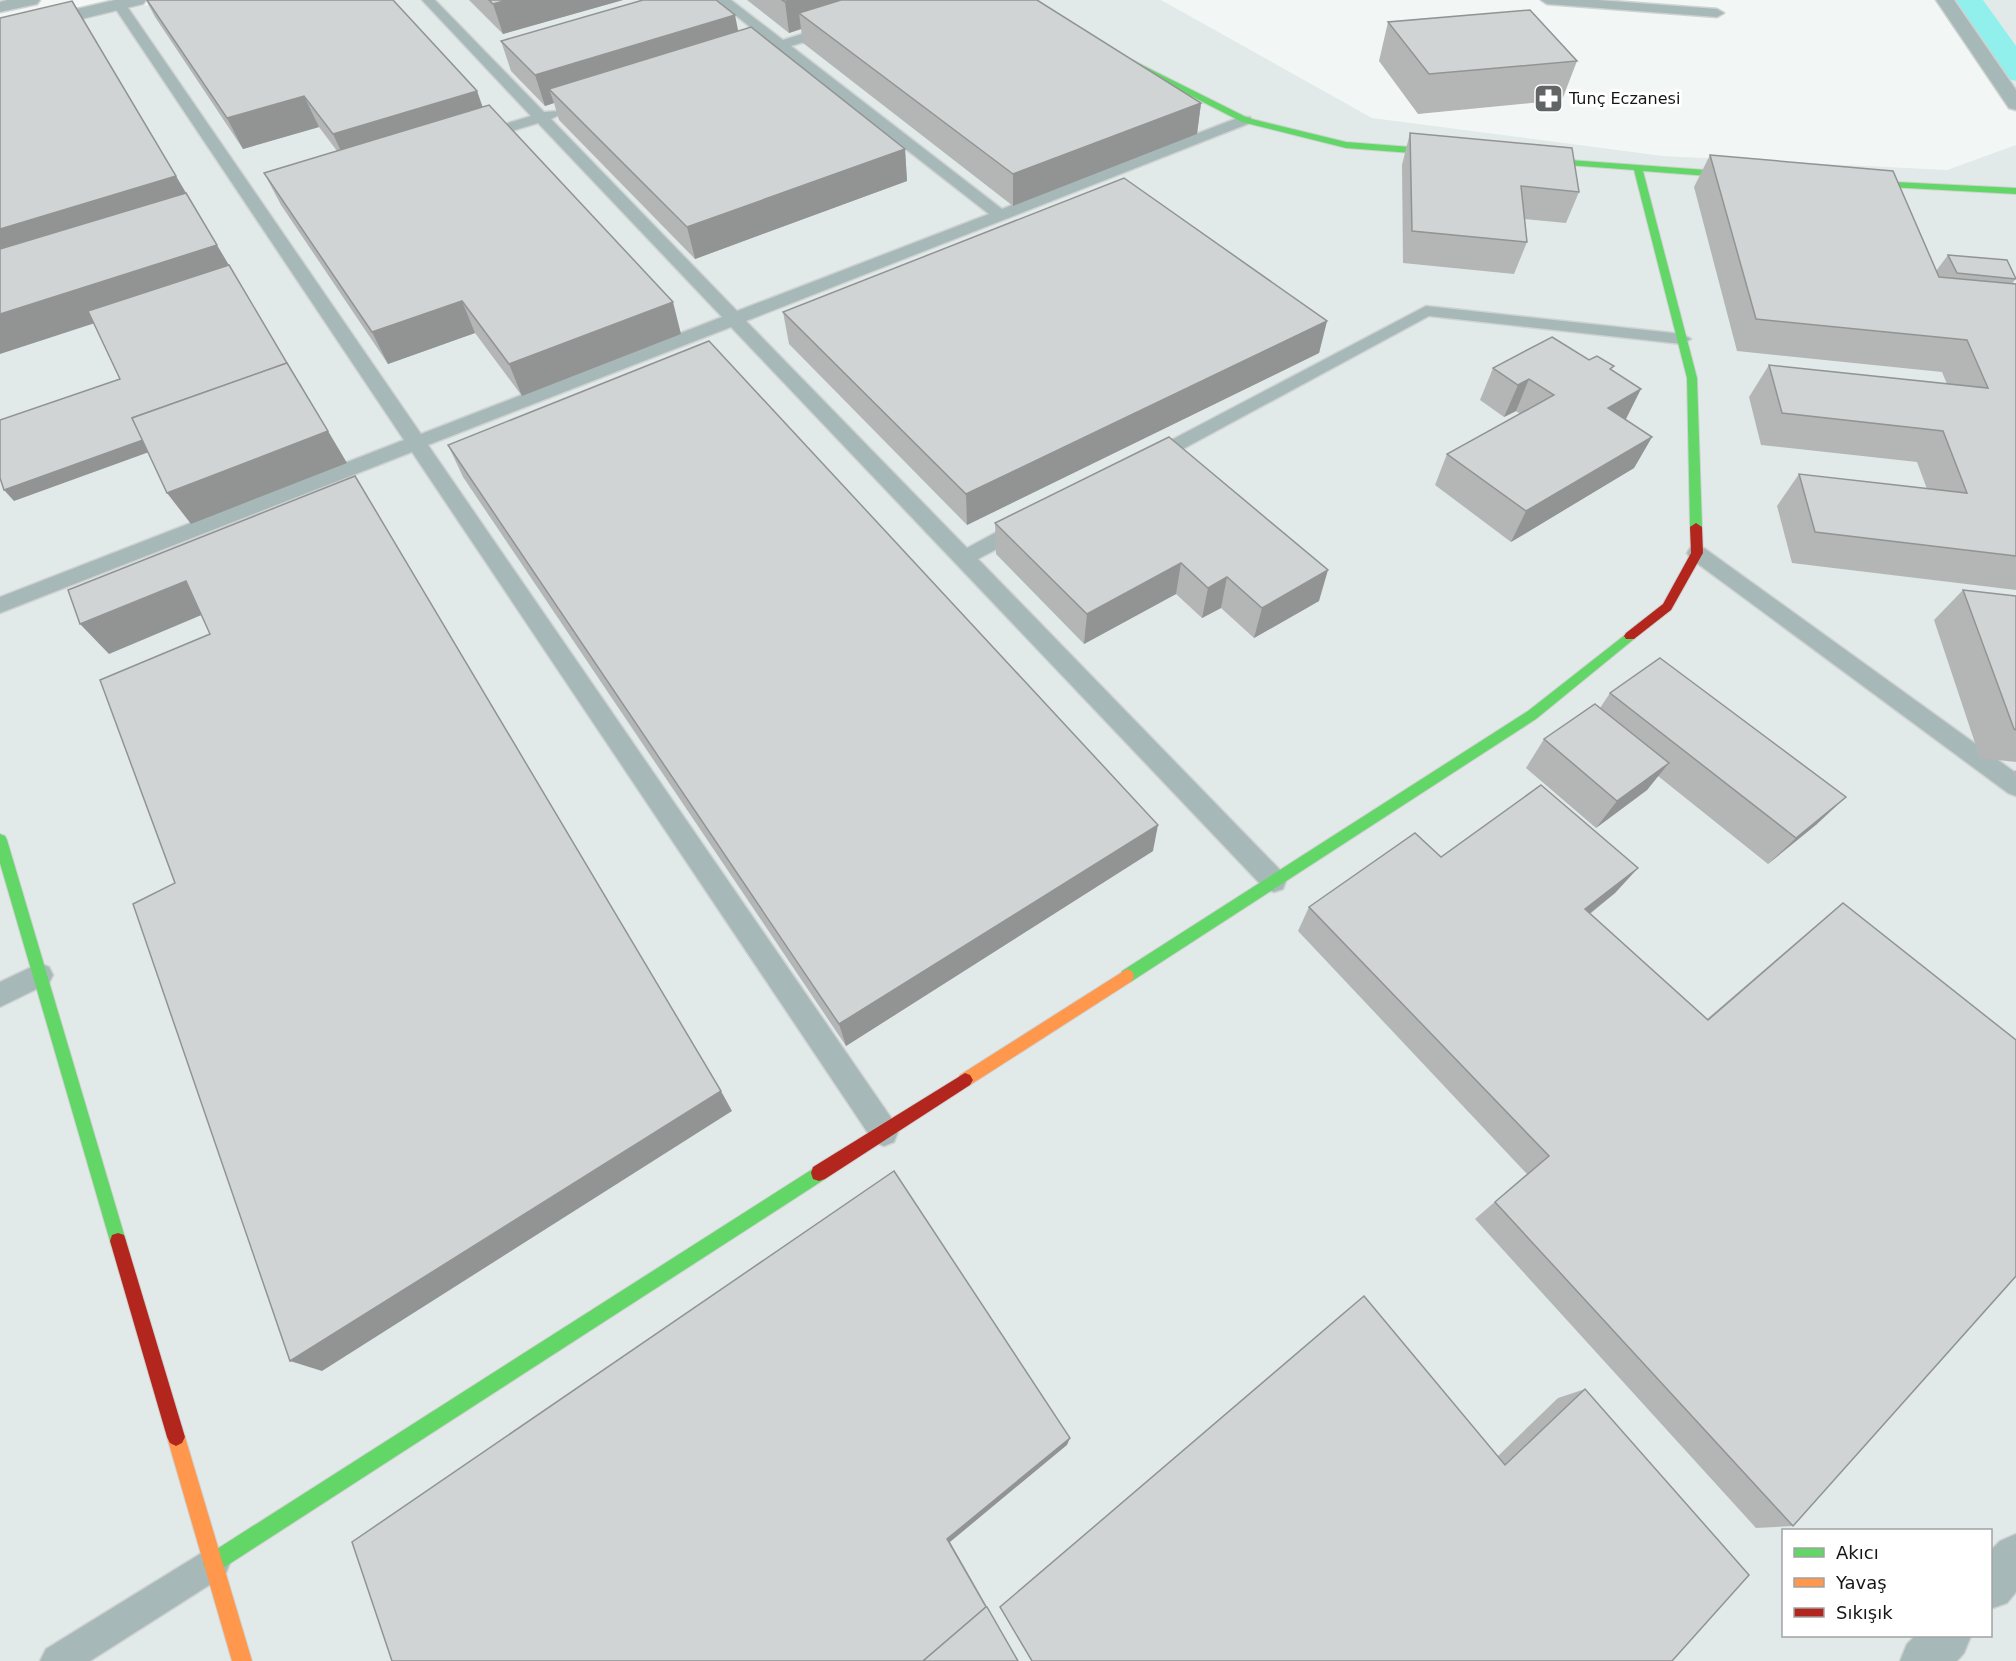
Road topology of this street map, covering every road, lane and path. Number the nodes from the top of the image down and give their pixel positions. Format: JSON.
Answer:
{"nodes":[{"id":1,"x":31,"y":0,"type":"edge"},
{"id":2,"x":428,"y":0,"type":"edge"},
{"id":3,"x":723,"y":0,"type":"edge"},
{"id":4,"x":1547,"y":0,"type":"edge"},
{"id":5,"x":1945,"y":0,"type":"edge"},
{"id":6,"x":128,"y":2,"type":"edge"},
{"id":7,"x":0,"y":7,"type":"edge"},
{"id":8,"x":1717,"y":13,"type":"dead end"},
{"id":9,"x":848,"y":24,"type":"edge"},
{"id":10,"x":0,"y":33,"type":"edge"},
{"id":11,"x":780,"y":45,"type":"junction"},
{"id":12,"x":1104,"y":46,"type":"edge"},
{"id":13,"x":735,"y":59,"type":"edge"},
{"id":14,"x":2016,"y":104,"type":"edge"},
{"id":15,"x":564,"y":111,"type":"edge"},
{"id":16,"x":541,"y":118,"type":"junction"},
{"id":17,"x":1245,"y":120,"type":"junction"},
{"id":18,"x":461,"y":142,"type":"edge"},
{"id":19,"x":1463,"y":154,"type":"edge"},
{"id":20,"x":1510,"y":158,"type":"edge"},
{"id":21,"x":1638,"y":169,"type":"junction"},
{"id":22,"x":1766,"y":177,"type":"edge"},
{"id":23,"x":1837,"y":182,"type":"edge"},
{"id":24,"x":2016,"y":191,"type":"edge"},
{"id":25,"x":1000,"y":215,"type":"junction"},
{"id":26,"x":734,"y":319,"type":"junction"},
{"id":27,"x":1682,"y":339,"type":"junction"},
{"id":28,"x":416,"y":443,"type":"junction"},
{"id":29,"x":1132,"y":469,"type":"edge"},
{"id":30,"x":1037,"y":519,"type":"edge"},
{"id":31,"x":1697,"y":553,"type":"junction"},
{"id":32,"x":964,"y":558,"type":"junction"},
{"id":33,"x":0,"y":605,"type":"edge"},
{"id":34,"x":2016,"y":786,"type":"edge"},
{"id":35,"x":0,"y":840,"type":"edge"},
{"id":36,"x":1274,"y":881,"type":"junction"},
{"id":37,"x":40,"y":975,"type":"junction"},
{"id":38,"x":0,"y":995,"type":"edge"},
{"id":39,"x":884,"y":1132,"type":"junction"},
{"id":40,"x":2016,"y":1557,"type":"edge"},
{"id":41,"x":213,"y":1563,"type":"junction"},
{"id":42,"x":1992,"y":1584,"type":"edge"},
{"id":43,"x":1945,"y":1637,"type":"edge"},
{"id":44,"x":58,"y":1661,"type":"edge"},
{"id":45,"x":242,"y":1661,"type":"edge"},
{"id":46,"x":1924,"y":1661,"type":"edge"}],
"edges":[{"from":1,"to":7,"type":"street"},
{"from":2,"to":16,"type":"lane"},
{"from":3,"to":11,"type":"lane"},
{"from":4,"to":8,"type":"lane"},
{"from":5,"to":14,"type":"street"},
{"from":6,"to":10,"type":"street"},
{"from":6,"to":28,"type":"lane"},
{"from":9,"to":11,"type":"lane"},
{"from":11,"to":13,"type":"lane"},
{"from":11,"to":25,"type":"lane"},
{"from":12,"to":17,"type":"street"},
{"from":15,"to":16,"type":"lane"},
{"from":16,"to":18,"type":"lane"},
{"from":16,"to":26,"type":"lane"},
{"from":17,"to":19,"type":"street"},
{"from":17,"to":25,"type":"lane"},
{"from":20,"to":21,"type":"street"},
{"from":21,"to":22,"type":"street"},
{"from":21,"to":27,"type":"street"},
{"from":23,"to":24,"type":"street"},
{"from":25,"to":26,"type":"lane"},
{"from":26,"to":28,"type":"lane"},
{"from":26,"to":32,"type":"lane"},
{"from":27,"to":29,"type":"lane"},
{"from":27,"to":31,"type":"street"},
{"from":28,"to":33,"type":"lane"},
{"from":28,"to":39,"type":"lane"},
{"from":30,"to":32,"type":"lane"},
{"from":31,"to":34,"type":"lane"},
{"from":31,"to":36,"type":"street"},
{"from":32,"to":36,"type":"lane"},
{"from":35,"to":37,"type":"street"},
{"from":36,"to":39,"type":"street"},
{"from":37,"to":38,"type":"lane"},
{"from":37,"to":41,"type":"street"},
{"from":39,"to":41,"type":"street"},
{"from":40,"to":42,"type":"street"},
{"from":41,"to":44,"type":"lane"},
{"from":41,"to":45,"type":"street"},
{"from":43,"to":46,"type":"street"}]}
